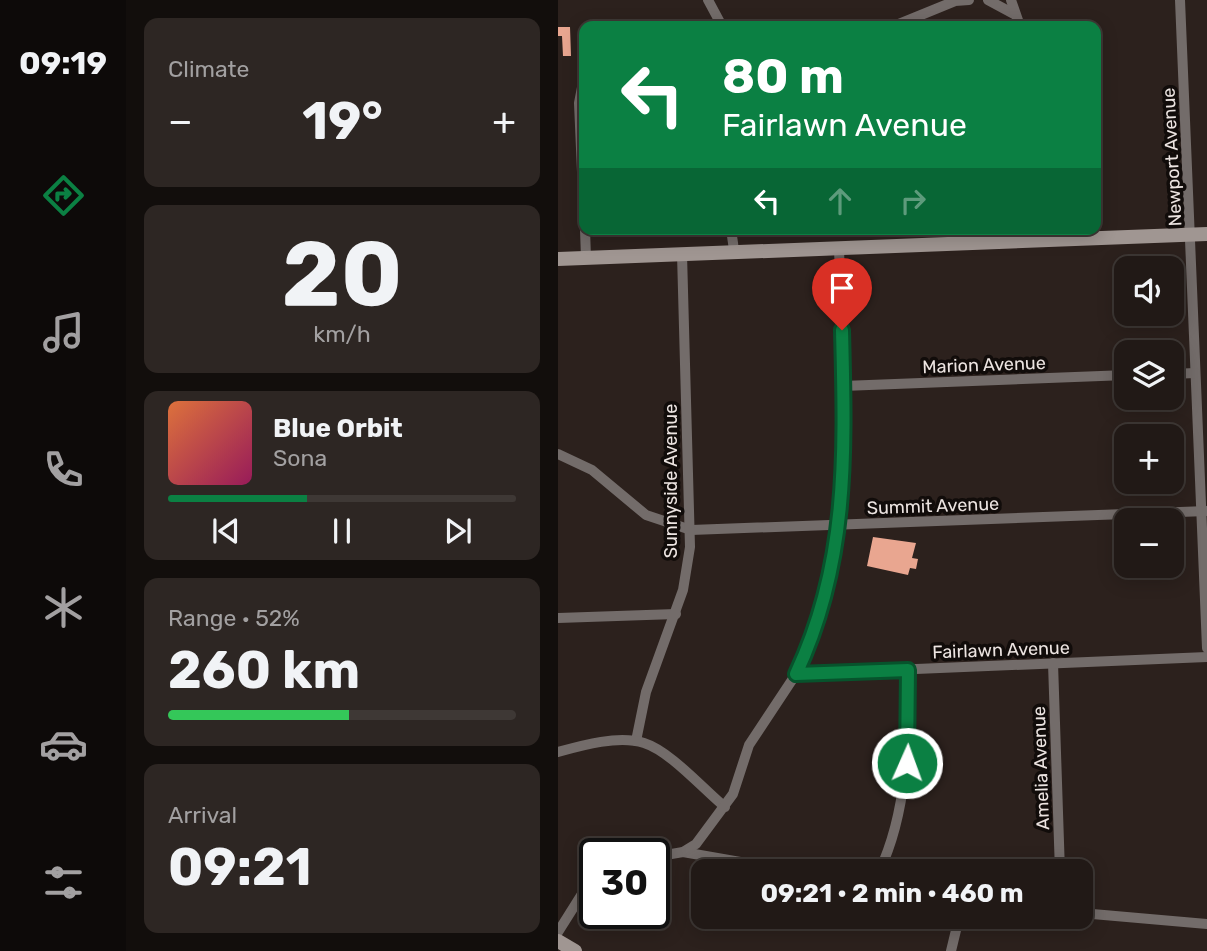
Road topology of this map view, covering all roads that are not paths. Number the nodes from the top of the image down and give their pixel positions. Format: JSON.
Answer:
{"nodes":[{"id":1,"x":708,"y":0,"type":"edge"},
{"id":2,"x":955,"y":0,"type":"edge"},
{"id":3,"x":969,"y":0,"type":"edge"},
{"id":4,"x":988,"y":0,"type":"edge"},
{"id":5,"x":1011,"y":0,"type":"edge"},
{"id":6,"x":1180,"y":0,"type":"edge"},
{"id":7,"x":1014,"y":14,"type":"junction"},
{"id":8,"x":719,"y":21,"type":"edge"},
{"id":9,"x":906,"y":21,"type":"edge"},
{"id":10,"x":1018,"y":21,"type":"edge"},
{"id":11,"x":1207,"y":233,"type":"edge"},
{"id":12,"x":1101,"y":234,"type":"edge"},
{"id":13,"x":1191,"y":234,"type":"junction"},
{"id":14,"x":585,"y":235,"type":"edge"},
{"id":15,"x":732,"y":235,"type":"edge"},
{"id":16,"x":1046,"y":235,"type":"edge"},
{"id":17,"x":839,"y":247,"type":"junction"},
{"id":18,"x":734,"y":250,"type":"junction"},
{"id":19,"x":682,"y":254,"type":"junction"},
{"id":20,"x":587,"y":258,"type":"junction"},
{"id":21,"x":558,"y":260,"type":"edge"},
{"id":22,"x":1184,"y":373,"type":"edge"},
{"id":23,"x":1195,"y":373,"type":"junction"},
{"id":24,"x":1114,"y":376,"type":"edge"},
{"id":25,"x":843,"y":386,"type":"junction"},
{"id":26,"x":558,"y":454,"type":"edge"},
{"id":27,"x":1204,"y":499,"type":"edge"},
{"id":28,"x":1204,"y":511,"type":"edge"},
{"id":29,"x":840,"y":526,"type":"junction"},
{"id":30,"x":691,"y":530,"type":"junction"},
{"id":31,"x":1206,"y":589,"type":"edge"},
{"id":32,"x":676,"y":614,"type":"junction"},
{"id":33,"x":558,"y":618,"type":"edge"},
{"id":34,"x":1207,"y":648,"type":"edge"},
{"id":35,"x":1207,"y":657,"type":"edge"},
{"id":36,"x":1053,"y":663,"type":"junction"},
{"id":37,"x":908,"y":670,"type":"junction"},
{"id":38,"x":796,"y":674,"type":"junction"},
{"id":39,"x":636,"y":741,"type":"junction"},
{"id":40,"x":558,"y":752,"type":"edge"},
{"id":41,"x":724,"y":807,"type":"junction"},
{"id":42,"x":683,"y":852,"type":"junction"},
{"id":43,"x":670,"y":854,"type":"edge"},
{"id":44,"x":723,"y":859,"type":"edge"},
{"id":45,"x":883,"y":859,"type":"edge"},
{"id":46,"x":1060,"y":859,"type":"edge"},
{"id":47,"x":579,"y":899,"type":"edge"},
{"id":48,"x":1093,"y":914,"type":"edge"},
{"id":49,"x":1207,"y":924,"type":"edge"},
{"id":50,"x":956,"y":929,"type":"edge"},
{"id":51,"x":558,"y":932,"type":"edge"},
{"id":52,"x":558,"y":941,"type":"edge"},
{"id":53,"x":575,"y":951,"type":"edge"},
{"id":54,"x":951,"y":951,"type":"edge"}],
"edges":[{"from":1,"to":8,"type":"street"},
{"from":2,"to":3,"type":"street"},
{"from":2,"to":9,"type":"street"},
{"from":4,"to":7,"type":"street"},
{"from":5,"to":7,"type":"street"},
{"from":6,"to":13,"type":"street","name":"Newport Avenue"},
{"from":7,"to":10,"type":"street"},
{"from":11,"to":13,"type":"street"},
{"from":12,"to":13,"type":"street"},
{"from":13,"to":23,"type":"street","name":"Newport Avenue"},
{"from":14,"to":20,"type":"street"},
{"from":15,"to":18,"type":"street"},
{"from":16,"to":17,"type":"street"},
{"from":17,"to":18,"type":"street"},
{"from":17,"to":25,"type":"street"},
{"from":18,"to":19,"type":"street"},
{"from":19,"to":20,"type":"street"},
{"from":19,"to":30,"type":"street","name":"Sunnyside Avenue"},
{"from":20,"to":21,"type":"street"},
{"from":22,"to":23,"type":"street"},
{"from":23,"to":27,"type":"street","name":"Newport Avenue"},
{"from":24,"to":25,"type":"street","name":"Marion Avenue"},
{"from":25,"to":29,"type":"street"},
{"from":26,"to":30,"type":"street","name":"Summit Avenue"},
{"from":27,"to":28,"type":"street","name":"Newport Avenue"},
{"from":28,"to":29,"type":"street","name":"Summit Avenue"},
{"from":28,"to":31,"type":"street","name":"Newport Avenue"},
{"from":29,"to":30,"type":"street","name":"Summit Avenue"},
{"from":29,"to":38,"type":"street"},
{"from":30,"to":32,"type":"street","name":"Sunnyside Avenue"},
{"from":31,"to":34,"type":"street","name":"Newport Avenue"},
{"from":32,"to":33,"type":"street"},
{"from":32,"to":39,"type":"street","name":"Sunnyside Avenue"},
{"from":35,"to":36,"type":"street","name":"Fairlawn Avenue"},
{"from":36,"to":37,"type":"street","name":"Fairlawn Avenue"},
{"from":36,"to":46,"type":"street","name":"Amelia Avenue"},
{"from":37,"to":38,"type":"street","name":"Fairlawn Avenue"},
{"from":37,"to":45,"type":"street"},
{"from":38,"to":41,"type":"street"},
{"from":39,"to":40,"type":"street"},
{"from":39,"to":41,"type":"street"},
{"from":41,"to":42,"type":"street"},
{"from":42,"to":43,"type":"street"},
{"from":42,"to":44,"type":"street"},
{"from":47,"to":51,"type":"street"},
{"from":48,"to":49,"type":"street"},
{"from":50,"to":54,"type":"street"},
{"from":52,"to":53,"type":"street"}]}
